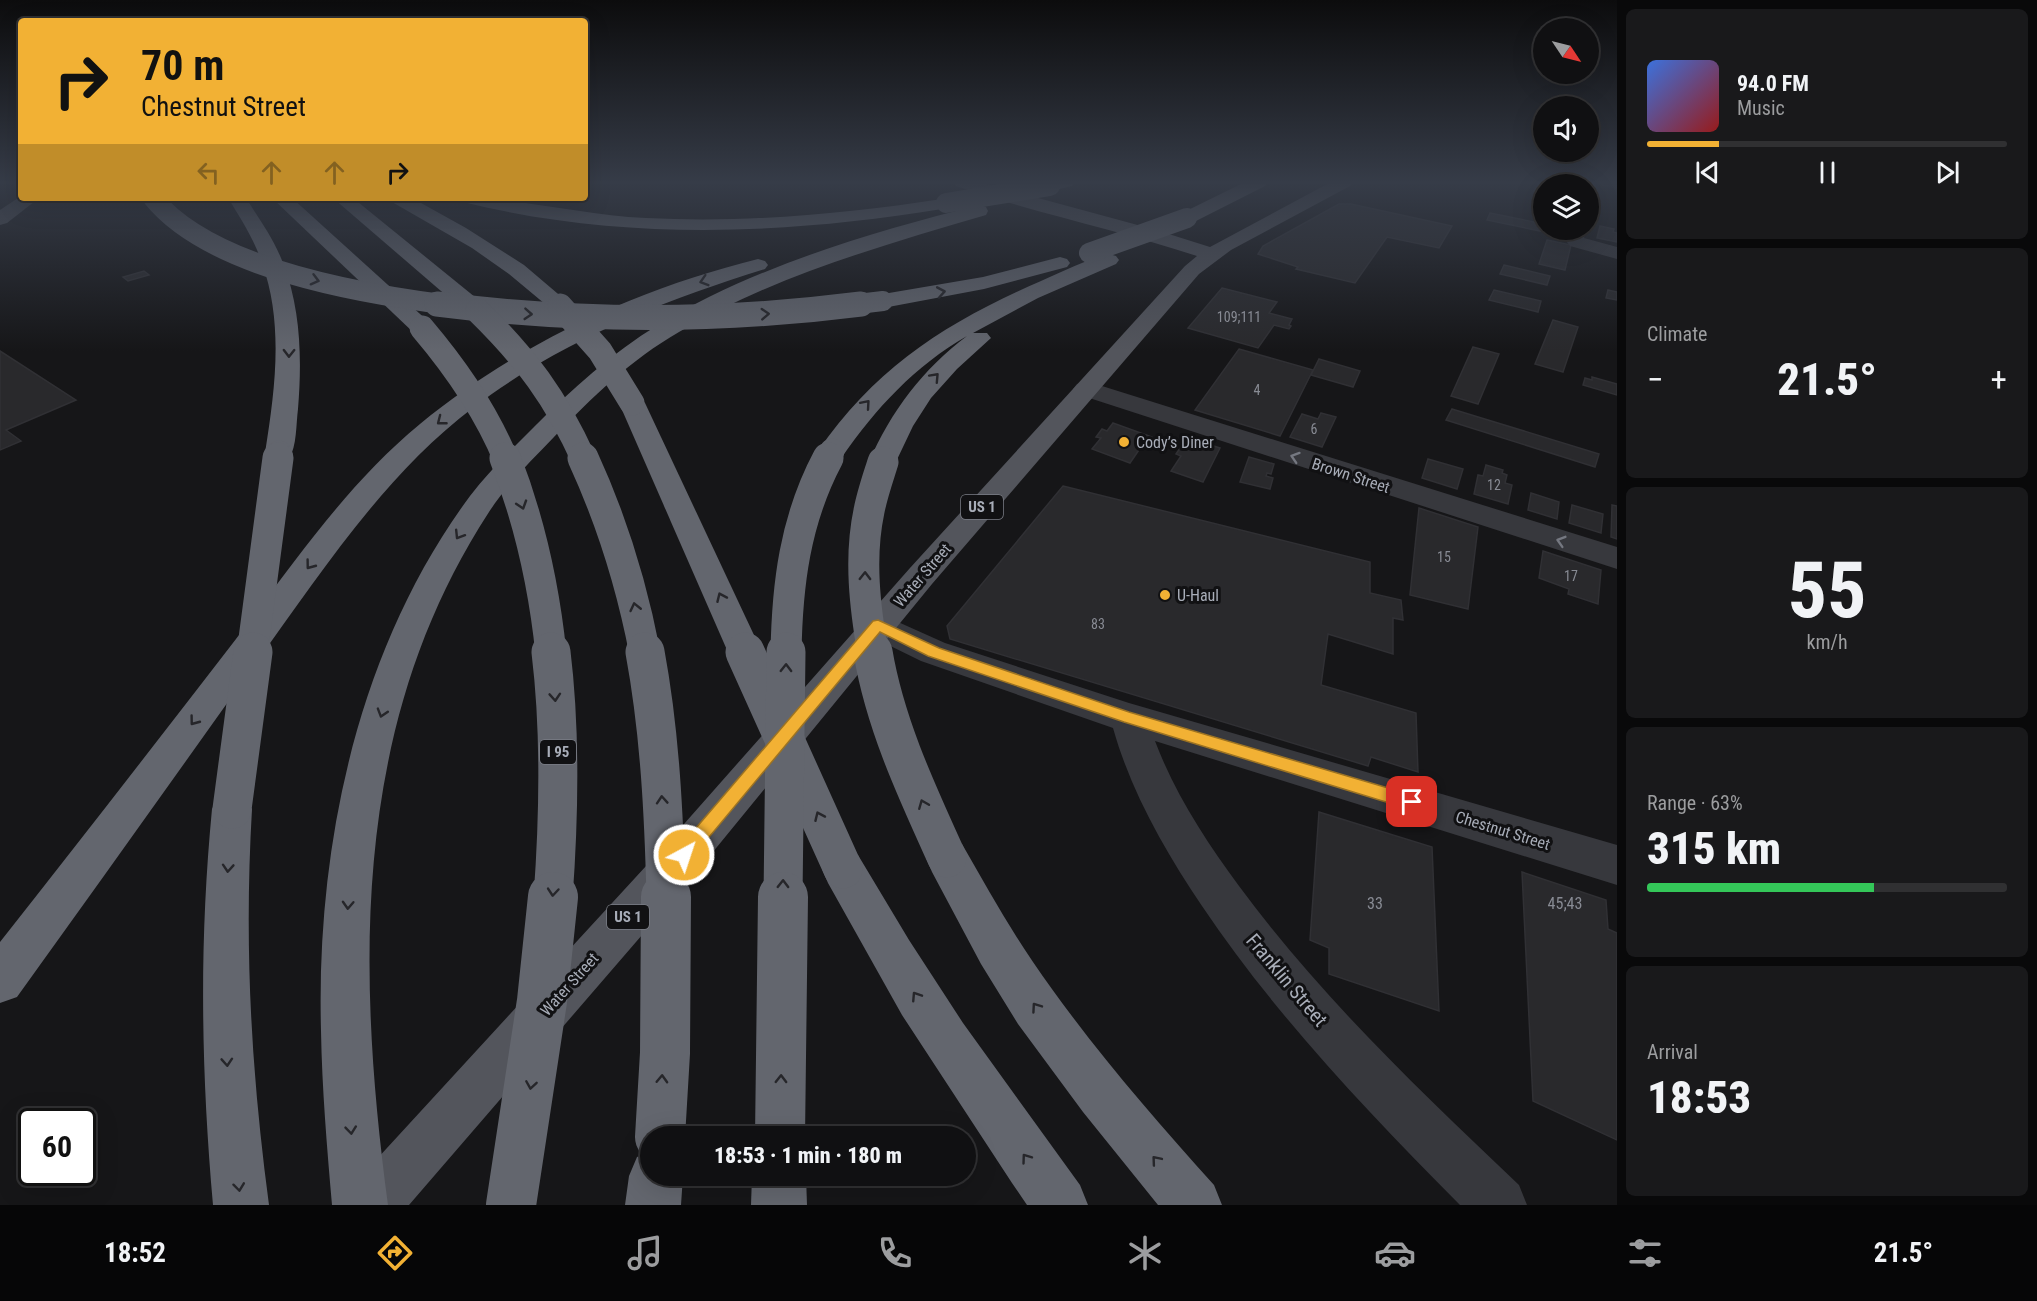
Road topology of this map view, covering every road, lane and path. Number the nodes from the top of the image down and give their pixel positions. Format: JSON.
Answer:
{"nodes":[{"id":1,"x":205,"y":238,"type":"edge"},
{"id":2,"x":260,"y":238,"type":"edge"},
{"id":3,"x":325,"y":238,"type":"edge"},
{"id":4,"x":390,"y":238,"type":"edge"},
{"id":5,"x":471,"y":238,"type":"edge"},
{"id":6,"x":841,"y":238,"type":"edge"},
{"id":7,"x":873,"y":238,"type":"edge"},
{"id":8,"x":1141,"y":238,"type":"edge"},
{"id":9,"x":1162,"y":238,"type":"edge"},
{"id":10,"x":1240,"y":238,"type":"edge"},
{"id":11,"x":1576,"y":240,"type":"edge"},
{"id":12,"x":1617,"y":253,"type":"edge"},
{"id":13,"x":1211,"y":254,"type":"junction"},
{"id":14,"x":1099,"y":257,"type":"junction"},
{"id":15,"x":1086,"y":389,"type":"junction"},
{"id":16,"x":1617,"y":558,"type":"edge"},
{"id":17,"x":878,"y":625,"type":"junction"},
{"id":18,"x":1129,"y":718,"type":"junction"},
{"id":19,"x":1617,"y":865,"type":"edge"},
{"id":20,"x":0,"y":980,"type":"edge"},
{"id":21,"x":660,"y":1126,"type":"edge"},
{"id":22,"x":780,"y":1126,"type":"edge"},
{"id":23,"x":655,"y":1186,"type":"edge"},
{"id":24,"x":779,"y":1186,"type":"edge"},
{"id":25,"x":241,"y":1205,"type":"edge"},
{"id":26,"x":360,"y":1205,"type":"edge"},
{"id":27,"x":373,"y":1205,"type":"edge"},
{"id":28,"x":511,"y":1205,"type":"edge"},
{"id":29,"x":653,"y":1205,"type":"edge"},
{"id":30,"x":779,"y":1205,"type":"edge"},
{"id":31,"x":1060,"y":1205,"type":"edge"},
{"id":32,"x":1194,"y":1205,"type":"edge"},
{"id":33,"x":1499,"y":1205,"type":"edge"}],
"edges":[{"from":1,"to":14,"type":"highway","one_way":true,"bridge":true},
{"from":2,"to":25,"type":"highway","one_way":true,"bridge":true},
{"from":3,"to":28,"type":"highway","number":"I 95","one_way":true,"bridge":true},
{"from":21,"to":4,"type":"highway","one_way":true,"bridge":true},
{"from":31,"to":5,"type":"highway","one_way":true,"bridge":true},
{"from":6,"to":20,"type":"highway","one_way":true},
{"from":7,"to":26,"type":"highway","one_way":true},
{"from":8,"to":14,"type":"highway","bridge":true},
{"from":9,"to":13,"type":"main road"},
{"from":10,"to":13,"type":"main road","name":"Water Street","number":"US 1"},
{"from":11,"to":12,"type":"street"},
{"from":13,"to":15,"type":"main road","name":"Water Street","number":"US 1"},
{"from":22,"to":14,"type":"highway","one_way":true,"bridge":true},
{"from":32,"to":14,"type":"highway","one_way":true,"bridge":true},
{"from":16,"to":15,"type":"street","name":"Brown Street","one_way":true},
{"from":15,"to":17,"type":"main road","name":"Water Street","number":"US 1"},
{"from":17,"to":18,"type":"street","name":"Chestnut Street"},
{"from":17,"to":27,"type":"main road","name":"Water Street","number":"US 1"},
{"from":18,"to":19,"type":"street","name":"Chestnut Street"},
{"from":18,"to":33,"type":"street","name":"Franklin Street"},
{"from":23,"to":29,"type":"highway"},
{"from":24,"to":30,"type":"highway"}]}
